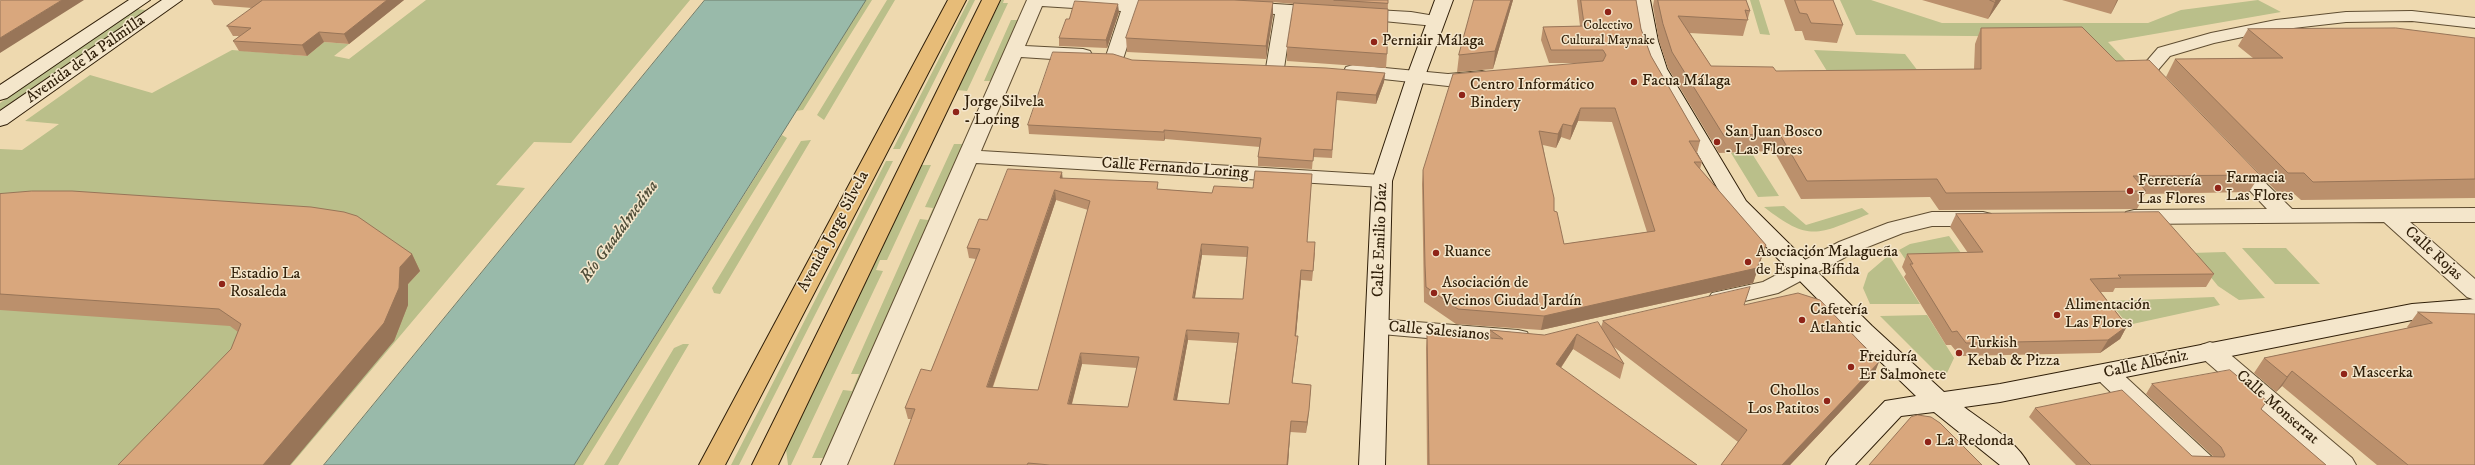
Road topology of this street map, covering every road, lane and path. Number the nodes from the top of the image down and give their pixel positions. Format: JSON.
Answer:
{"nodes":[{"id":1,"x":141,"y":0,"type":"edge"},
{"id":2,"x":173,"y":0,"type":"edge"},
{"id":3,"x":957,"y":0,"type":"edge"},
{"id":4,"x":991,"y":0,"type":"edge"},
{"id":5,"x":1036,"y":0,"type":"edge"},
{"id":6,"x":1444,"y":0,"type":"edge"},
{"id":7,"x":1640,"y":0,"type":"edge"},
{"id":8,"x":1181,"y":4,"type":"edge"},
{"id":9,"x":1131,"y":6,"type":"junction"},
{"id":10,"x":1228,"y":6,"type":"edge"},
{"id":11,"x":1284,"y":10,"type":"junction"},
{"id":12,"x":1435,"y":21,"type":"junction"},
{"id":13,"x":2475,"y":23,"type":"edge"},
{"id":14,"x":1015,"y":51,"type":"junction"},
{"id":15,"x":1275,"y":68,"type":"edge"},
{"id":16,"x":1334,"y":70,"type":"edge"},
{"id":17,"x":1416,"y":76,"type":"junction"},
{"id":18,"x":1497,"y":76,"type":"edge"},
{"id":19,"x":0,"y":94,"type":"edge"},
{"id":20,"x":2175,"y":102,"type":"edge"},
{"id":21,"x":0,"y":120,"type":"edge"},
{"id":22,"x":2218,"y":146,"type":"edge"},
{"id":23,"x":967,"y":156,"type":"junction"},
{"id":24,"x":1382,"y":181,"type":"junction"},
{"id":25,"x":2475,"y":215,"type":"edge"},
{"id":26,"x":2286,"y":216,"type":"junction"},
{"id":27,"x":2390,"y":216,"type":"junction"},
{"id":28,"x":2003,"y":218,"type":"edge"},
{"id":29,"x":2113,"y":218,"type":"edge"},
{"id":30,"x":1804,"y":272,"type":"junction"},
{"id":31,"x":2475,"y":292,"type":"edge"},
{"id":32,"x":1700,"y":304,"type":"edge"},
{"id":33,"x":2475,"y":307,"type":"edge"},
{"id":34,"x":1378,"y":327,"type":"junction"},
{"id":35,"x":1541,"y":340,"type":"edge"},
{"id":36,"x":2210,"y":351,"type":"junction"},
{"id":37,"x":2106,"y":373,"type":"junction"},
{"id":38,"x":1938,"y":401,"type":"junction"},
{"id":39,"x":767,"y":464,"type":"edge"},
{"id":40,"x":712,"y":465,"type":"edge"},
{"id":41,"x":834,"y":465,"type":"edge"},
{"id":42,"x":1372,"y":465,"type":"edge"},
{"id":43,"x":1839,"y":465,"type":"edge"},
{"id":44,"x":2016,"y":465,"type":"edge"},
{"id":45,"x":2204,"y":465,"type":"edge"},
{"id":46,"x":2343,"y":465,"type":"edge"}],
"edges":[{"from":1,"to":19,"type":"street","name":"Avenida de la Palmilla"},
{"from":2,"to":21,"type":"street","name":"Avenida de la Palmilla"},
{"from":3,"to":40,"type":"main road","name":"Avenida Jorge Silvela"},
{"from":4,"to":39,"type":"main road"},
{"from":5,"to":9,"type":"street"},
{"from":5,"to":14,"type":"street"},
{"from":6,"to":12,"type":"street","name":"Calle Emilio Díaz"},
{"from":7,"to":30,"type":"street"},
{"from":8,"to":9,"type":"street"},
{"from":9,"to":14,"type":"street"},
{"from":10,"to":11,"type":"street"},
{"from":11,"to":12,"type":"street"},
{"from":11,"to":15,"type":"street"},
{"from":12,"to":17,"type":"street","name":"Calle Emilio Díaz"},
{"from":13,"to":20,"type":"street"},
{"from":14,"to":23,"type":"street"},
{"from":16,"to":17,"type":"street"},
{"from":17,"to":18,"type":"street"},
{"from":17,"to":24,"type":"street","name":"Calle Emilio Díaz"},
{"from":22,"to":26,"type":"street"},
{"from":23,"to":24,"type":"street","name":"Calle Fernando Loring"},
{"from":23,"to":41,"type":"street"},
{"from":24,"to":34,"type":"street","name":"Calle Emilio Díaz"},
{"from":25,"to":27,"type":"street"},
{"from":26,"to":27,"type":"street"},
{"from":26,"to":29,"type":"street"},
{"from":27,"to":31,"type":"street","name":"Calle Rojas"},
{"from":28,"to":30,"type":"street"},
{"from":30,"to":32,"type":"street"},
{"from":30,"to":38,"type":"street"},
{"from":33,"to":36,"type":"street","name":"Calle Albéniz"},
{"from":34,"to":35,"type":"street","name":"Calle Salesianos"},
{"from":34,"to":42,"type":"street","name":"Calle Emilio Díaz"},
{"from":36,"to":37,"type":"street","name":"Calle Albéniz"},
{"from":36,"to":46,"type":"street","name":"Calle Monserrat"},
{"from":37,"to":38,"type":"street","name":"Calle Albéniz"},
{"from":37,"to":45,"type":"street"},
{"from":38,"to":43,"type":"street","name":"Calle Albéniz"},
{"from":38,"to":44,"type":"street"}]}
